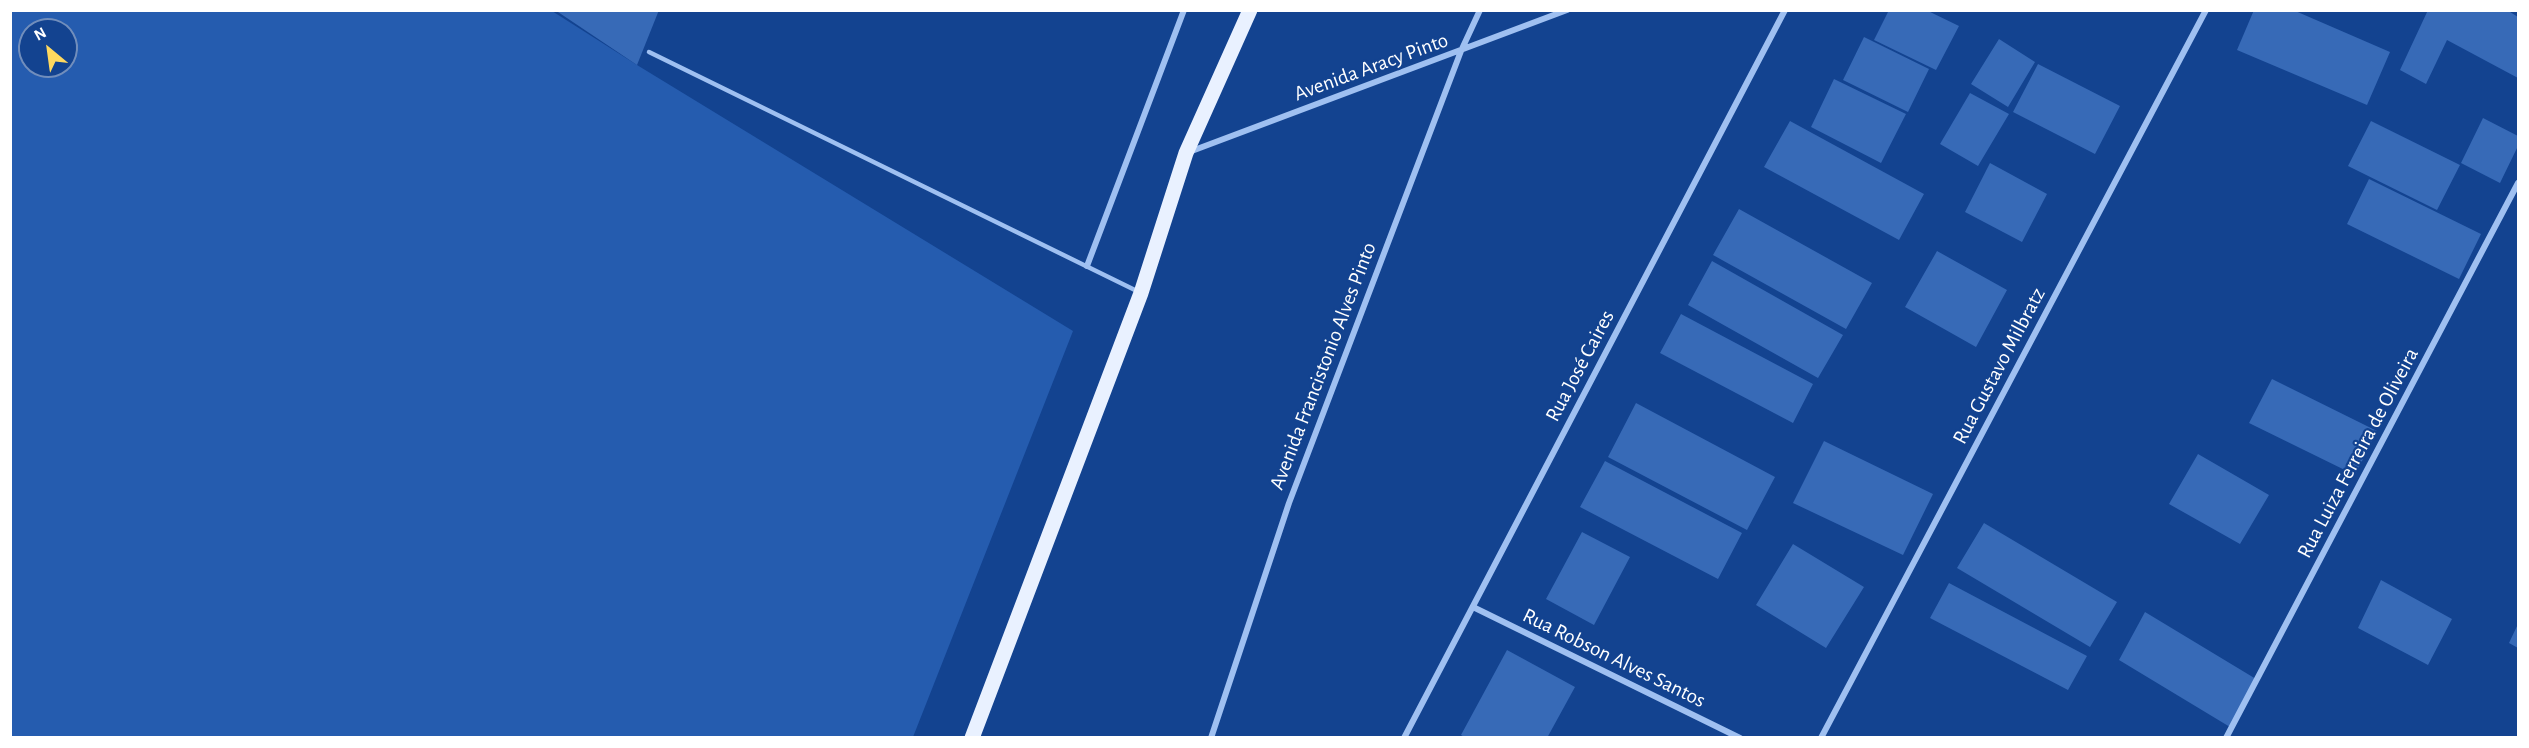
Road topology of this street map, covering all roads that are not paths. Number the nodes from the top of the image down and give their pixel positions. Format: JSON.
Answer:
{"nodes":[{"id":1,"x":1184,"y":10,"type":"edge"},
{"id":2,"x":1250,"y":10,"type":"edge"},
{"id":3,"x":1480,"y":10,"type":"edge"},
{"id":4,"x":1567,"y":10,"type":"edge"},
{"id":5,"x":1785,"y":10,"type":"edge"},
{"id":6,"x":2206,"y":10,"type":"edge"},
{"id":7,"x":1461,"y":51,"type":"junction"},
{"id":8,"x":649,"y":52,"type":"dead end"},
{"id":9,"x":1186,"y":153,"type":"junction"},
{"id":10,"x":2518,"y":183,"type":"edge"},
{"id":11,"x":1087,"y":266,"type":"junction"},
{"id":12,"x":1141,"y":293,"type":"junction"},
{"id":13,"x":1473,"y":608,"type":"junction"},
{"id":14,"x":972,"y":738,"type":"edge"},
{"id":15,"x":1211,"y":738,"type":"edge"},
{"id":16,"x":1404,"y":738,"type":"edge"},
{"id":17,"x":1740,"y":738,"type":"edge"},
{"id":18,"x":1821,"y":738,"type":"edge"},
{"id":19,"x":2226,"y":738,"type":"edge"}],
"edges":[{"from":1,"to":11,"type":"street"},
{"from":2,"to":9,"type":"main road"},
{"from":3,"to":7,"type":"street","name":"Avenida Francistonio Alves Pinto"},
{"from":4,"to":7,"type":"street","name":"Avenida Aracy Pinto"},
{"from":5,"to":13,"type":"street","name":"Rua José Caires"},
{"from":6,"to":18,"type":"street","name":"Rua Gustavo Milbratz"},
{"from":7,"to":9,"type":"street","name":"Avenida Aracy Pinto"},
{"from":7,"to":15,"type":"street","name":"Avenida Francistonio Alves Pinto"},
{"from":8,"to":11,"type":"lane"},
{"from":9,"to":12,"type":"main road"},
{"from":10,"to":19,"type":"street","name":"Rua Luiza Ferreira de Oliveira"},
{"from":11,"to":12,"type":"lane"},
{"from":12,"to":14,"type":"main road"},
{"from":13,"to":16,"type":"street","name":"Rua José Caires"},
{"from":13,"to":17,"type":"street","name":"Rua Robson Alves Santos"}]}
